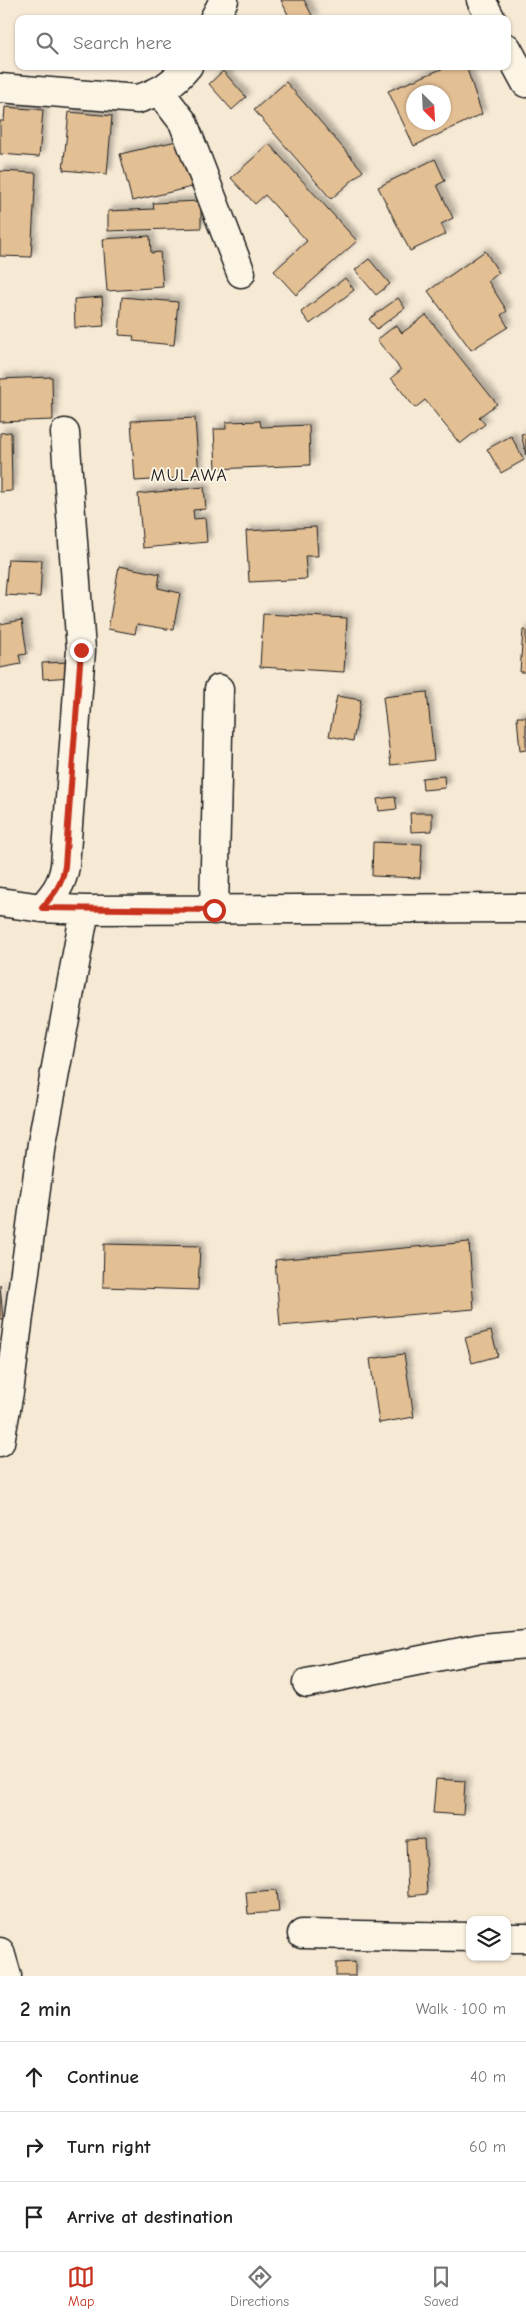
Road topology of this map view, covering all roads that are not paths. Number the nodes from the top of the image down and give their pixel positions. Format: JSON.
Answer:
{"nodes":[{"id":1,"x":224,"y":0,"type":"edge"},
{"id":2,"x":481,"y":0,"type":"edge"},
{"id":3,"x":216,"y":15,"type":"edge"},
{"id":4,"x":489,"y":15,"type":"edge"},
{"id":5,"x":511,"y":55,"type":"edge"},
{"id":6,"x":185,"y":70,"type":"edge"},
{"id":7,"x":526,"y":83,"type":"edge"},
{"id":8,"x":0,"y":88,"type":"edge"},
{"id":9,"x":160,"y":92,"type":"junction"},
{"id":10,"x":242,"y":273,"type":"dead end"},
{"id":11,"x":65,"y":433,"type":"dead end"},
{"id":12,"x":220,"y":689,"type":"dead end"},
{"id":13,"x":15,"y":907,"type":"edge"},
{"id":14,"x":526,"y":908,"type":"edge"},
{"id":15,"x":85,"y":910,"type":"junction"},
{"id":16,"x":214,"y":910,"type":"junction"},
{"id":17,"x":0,"y":1442,"type":"edge"},
{"id":18,"x":526,"y":1644,"type":"edge"},
{"id":19,"x":307,"y":1683,"type":"dead end"},
{"id":20,"x":302,"y":1934,"type":"dead end"},
{"id":21,"x":466,"y":1937,"type":"edge"},
{"id":22,"x":511,"y":1938,"type":"edge"},
{"id":23,"x":526,"y":1938,"type":"edge"},
{"id":24,"x":0,"y":1952,"type":"edge"},
{"id":25,"x":7,"y":1976,"type":"edge"}],
"edges":[{"from":1,"to":3,"type":"street"},
{"from":2,"to":4,"type":"street"},
{"from":5,"to":7,"type":"street"},
{"from":6,"to":9,"type":"street"},
{"from":8,"to":9,"type":"street"},
{"from":9,"to":10,"type":"street"},
{"from":11,"to":13,"type":"street"},
{"from":12,"to":16,"type":"street"},
{"from":13,"to":15,"type":"street"},
{"from":14,"to":16,"type":"street"},
{"from":15,"to":16,"type":"street"},
{"from":15,"to":17,"type":"street"},
{"from":18,"to":19,"type":"street"},
{"from":20,"to":21,"type":"street"},
{"from":22,"to":23,"type":"street"},
{"from":24,"to":25,"type":"street"}]}
